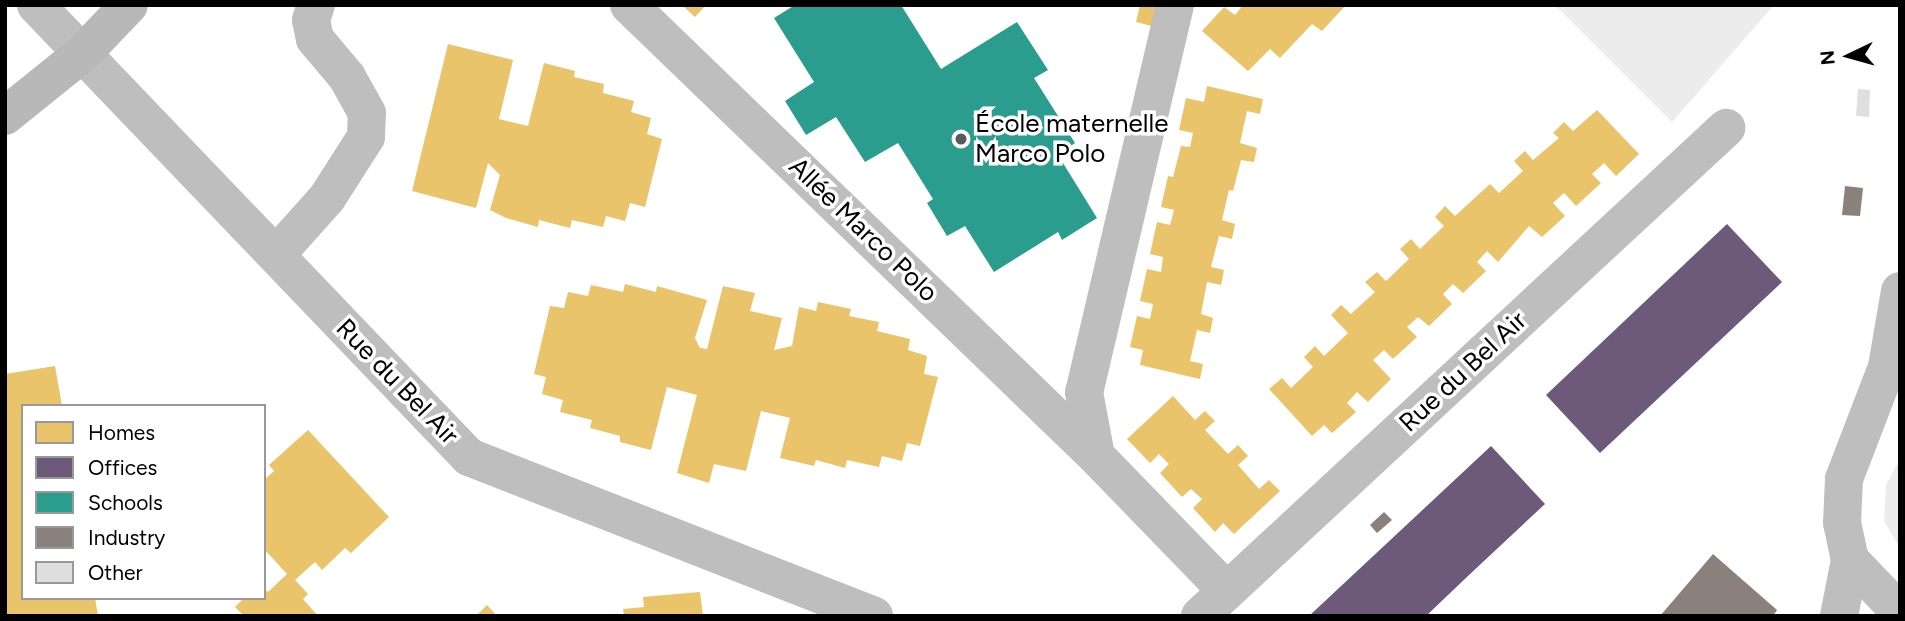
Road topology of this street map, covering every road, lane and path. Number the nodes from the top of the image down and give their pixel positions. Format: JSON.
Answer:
{"nodes":[{"id":1,"x":36,"y":5,"type":"edge"},
{"id":2,"x":129,"y":5,"type":"edge"},
{"id":3,"x":316,"y":5,"type":"edge"},
{"id":4,"x":629,"y":5,"type":"edge"},
{"id":5,"x":1175,"y":5,"type":"edge"},
{"id":6,"x":83,"y":53,"type":"junction"},
{"id":7,"x":5,"y":116,"type":"edge"},
{"id":8,"x":1726,"y":128,"type":"dead end"},
{"id":9,"x":276,"y":255,"type":"junction"},
{"id":10,"x":1900,"y":291,"type":"edge"},
{"id":11,"x":1096,"y":456,"type":"junction"},
{"id":12,"x":1850,"y":560,"type":"junction"},
{"id":13,"x":794,"y":600,"type":"edge"},
{"id":14,"x":1214,"y":603,"type":"edge"},
{"id":15,"x":1900,"y":612,"type":"edge"},
{"id":16,"x":874,"y":616,"type":"edge"},
{"id":17,"x":1839,"y":616,"type":"edge"}],
"edges":[{"from":1,"to":6,"type":"street","name":"Rue du Bel Air"},
{"from":2,"to":6,"type":"street"},
{"from":3,"to":9,"type":"street"},
{"from":4,"to":11,"type":"street","name":"Allée Marco Polo"},
{"from":5,"to":11,"type":"street"},
{"from":6,"to":7,"type":"street"},
{"from":6,"to":9,"type":"street","name":"Rue du Bel Air"},
{"from":8,"to":14,"type":"street","name":"Rue du Bel Air"},
{"from":9,"to":13,"type":"street","name":"Rue du Bel Air"},
{"from":10,"to":12,"type":"street"},
{"from":11,"to":14,"type":"street","name":"Allée Marco Polo"},
{"from":12,"to":15,"type":"street"},
{"from":12,"to":17,"type":"street"},
{"from":13,"to":16,"type":"street","name":"Rue du Bel Air"}]}
